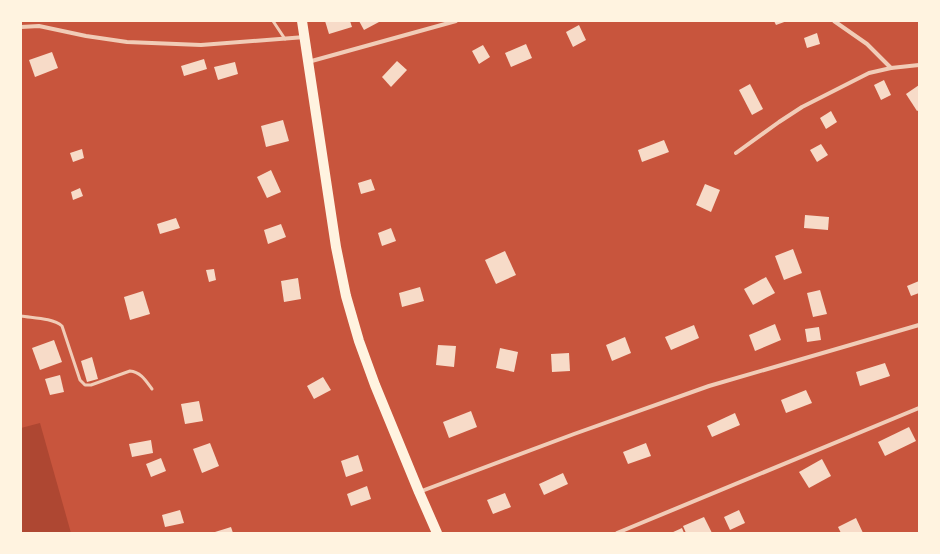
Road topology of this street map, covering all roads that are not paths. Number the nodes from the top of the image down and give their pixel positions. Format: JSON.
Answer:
{"nodes":[{"id":1,"x":274,"y":21,"type":"edge"},
{"id":2,"x":302,"y":21,"type":"edge"},
{"id":3,"x":456,"y":21,"type":"edge"},
{"id":4,"x":834,"y":21,"type":"edge"},
{"id":5,"x":21,"y":27,"type":"edge"},
{"id":6,"x":305,"y":37,"type":"junction"},
{"id":7,"x":285,"y":39,"type":"junction"},
{"id":8,"x":308,"y":62,"type":"junction"},
{"id":9,"x":919,"y":65,"type":"edge"},
{"id":10,"x":891,"y":68,"type":"junction"},
{"id":11,"x":736,"y":152,"type":"dead end"},
{"id":12,"x":21,"y":316,"type":"edge"},
{"id":13,"x":919,"y":325,"type":"edge"},
{"id":14,"x":152,"y":389,"type":"dead end"},
{"id":15,"x":919,"y":408,"type":"edge"},
{"id":16,"x":418,"y":492,"type":"junction"},
{"id":17,"x":438,"y":533,"type":"edge"},
{"id":18,"x":617,"y":533,"type":"edge"}],
"edges":[{"from":1,"to":7,"type":"lane"},
{"from":2,"to":6,"type":"main road"},
{"from":3,"to":8,"type":"street"},
{"from":4,"to":10,"type":"street"},
{"from":5,"to":7,"type":"street"},
{"from":6,"to":7,"type":"street"},
{"from":6,"to":8,"type":"main road"},
{"from":8,"to":16,"type":"main road"},
{"from":9,"to":10,"type":"street"},
{"from":10,"to":11,"type":"street"},
{"from":12,"to":14,"type":"lane"},
{"from":13,"to":16,"type":"street"},
{"from":15,"to":18,"type":"street"},
{"from":16,"to":17,"type":"main road"}]}
